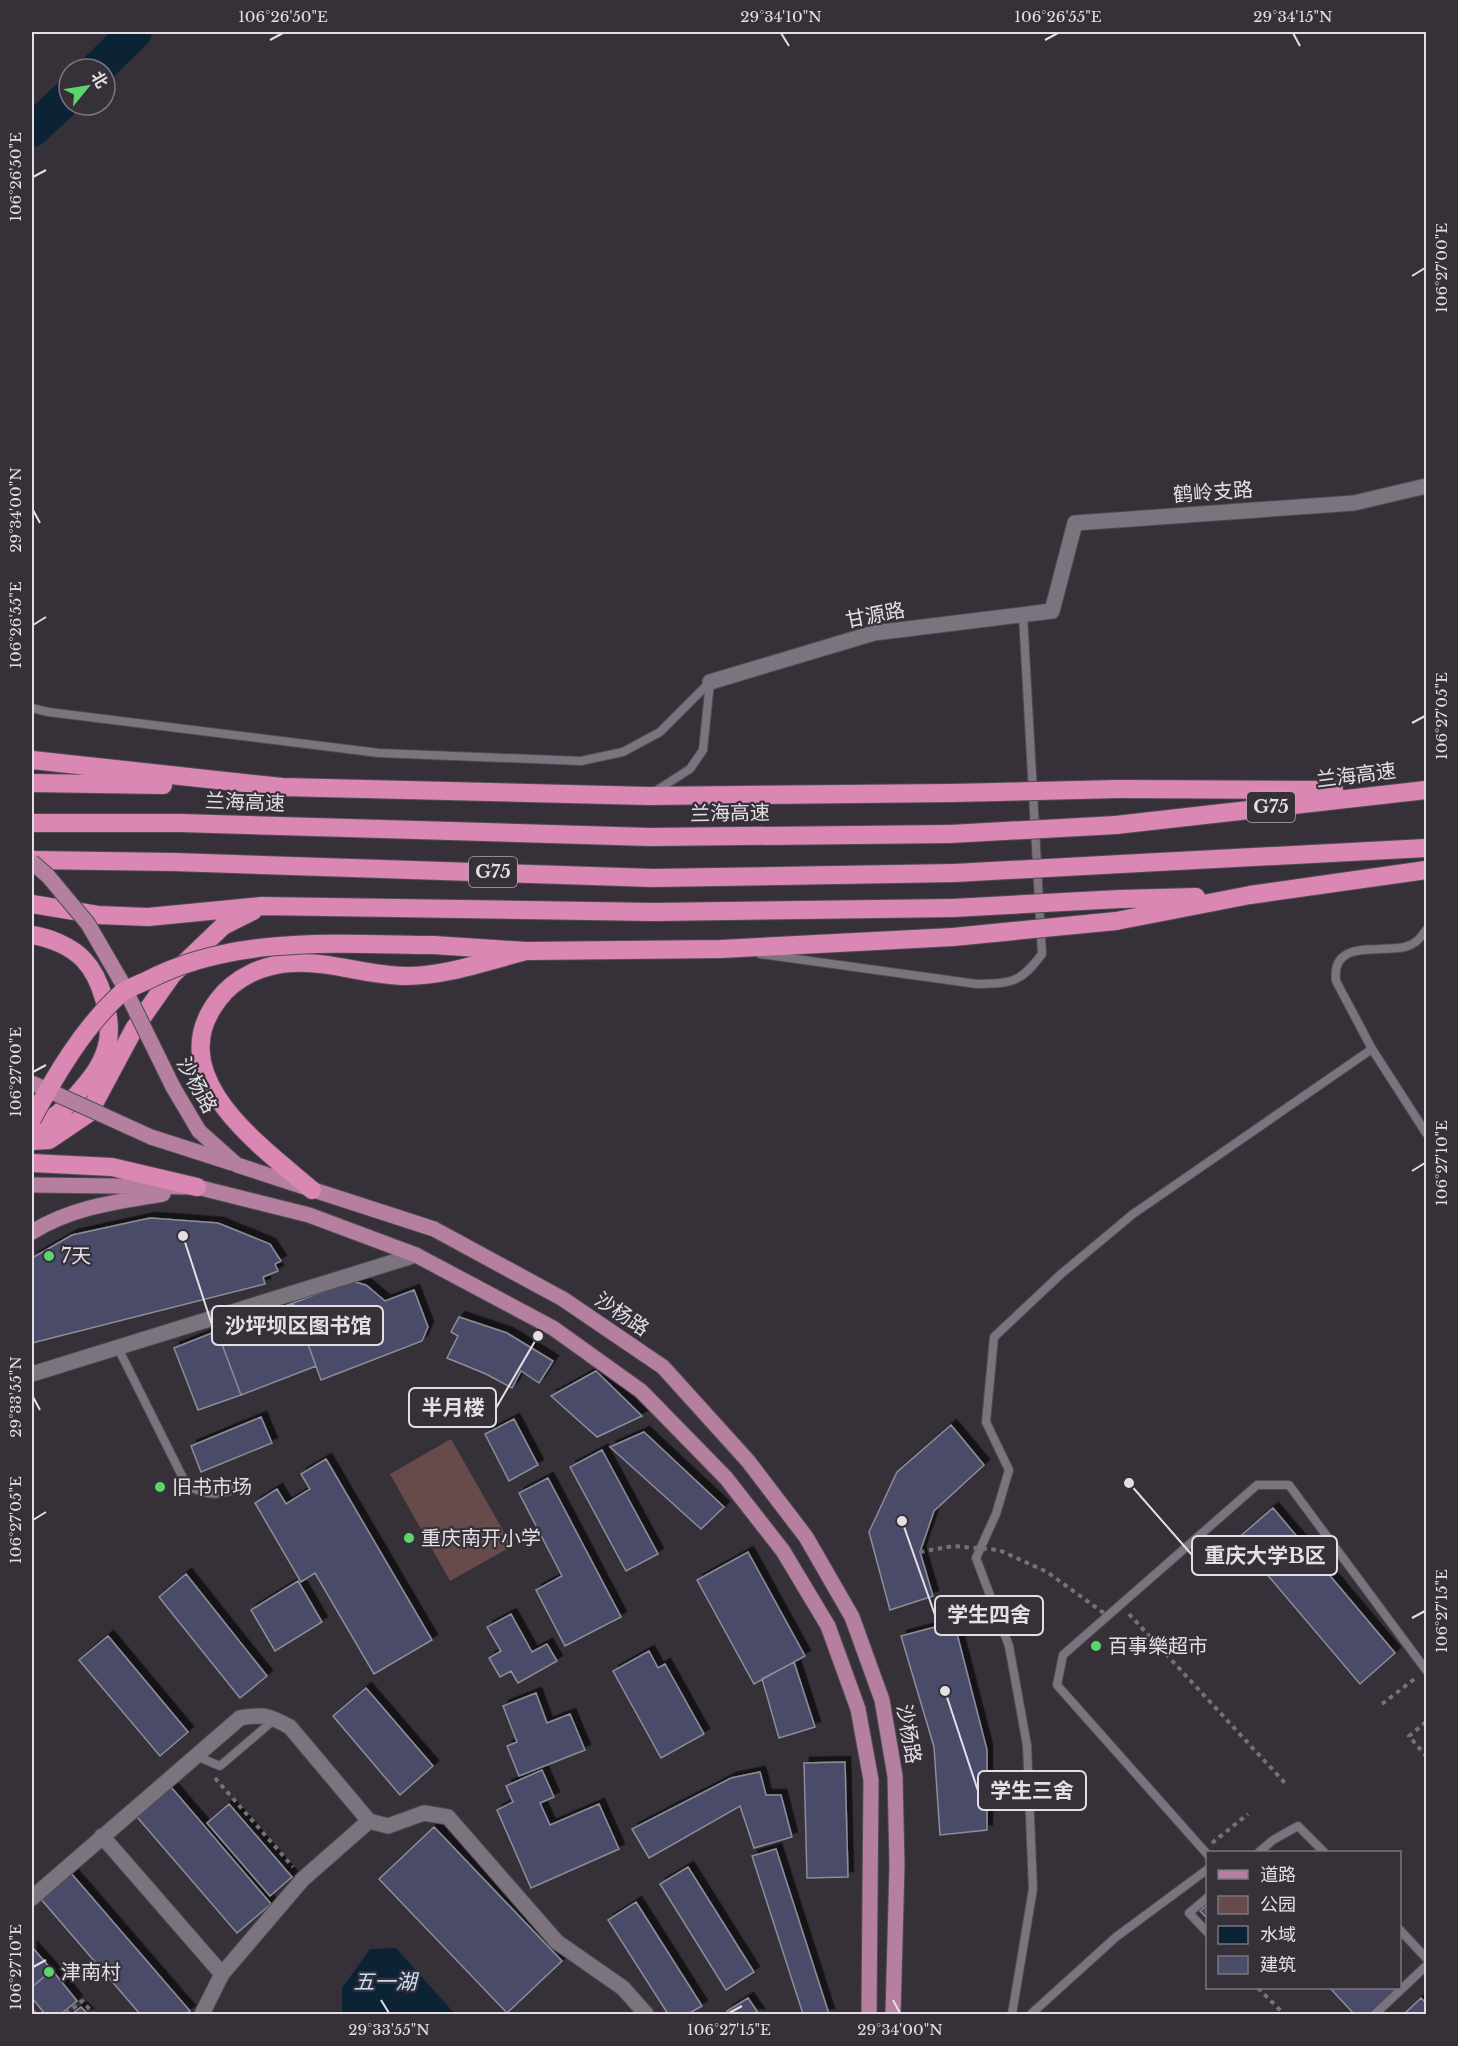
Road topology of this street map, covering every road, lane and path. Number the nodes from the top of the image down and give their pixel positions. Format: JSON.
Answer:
{"nodes":[{"id":1,"x":1426,"y":486,"type":"edge"},
{"id":2,"x":1052,"y":611,"type":"joint"},
{"id":3,"x":1023,"y":615,"type":"junction"},
{"id":4,"x":710,"y":682,"type":"junction"},
{"id":5,"x":32,"y":708,"type":"edge"},
{"id":6,"x":32,"y":760,"type":"edge"},
{"id":7,"x":32,"y":783,"type":"edge"},
{"id":8,"x":282,"y":787,"type":"junction"},
{"id":9,"x":1418,"y":790,"type":"edge"},
{"id":10,"x":648,"y":796,"type":"junction"},
{"id":11,"x":32,"y":823,"type":"edge"},
{"id":12,"x":1426,"y":848,"type":"edge"},
{"id":13,"x":32,"y":861,"type":"edge"},
{"id":14,"x":1426,"y":870,"type":"edge"},
{"id":15,"x":1250,"y":895,"type":"junction"},
{"id":16,"x":32,"y":904,"type":"edge"},
{"id":17,"x":262,"y":906,"type":"junction"},
{"id":18,"x":1426,"y":931,"type":"edge"},
{"id":19,"x":32,"y":935,"type":"edge"},
{"id":20,"x":721,"y":948,"type":"junction"},
{"id":21,"x":526,"y":951,"type":"junction"},
{"id":22,"x":1372,"y":1049,"type":"junction"},
{"id":23,"x":32,"y":1083,"type":"edge"},
{"id":24,"x":32,"y":1119,"type":"edge"},
{"id":25,"x":32,"y":1125,"type":"edge"},
{"id":26,"x":1426,"y":1133,"type":"edge"},
{"id":27,"x":32,"y":1141,"type":"edge"},
{"id":28,"x":32,"y":1163,"type":"edge"},
{"id":29,"x":237,"y":1165,"type":"junction"},
{"id":30,"x":32,"y":1185,"type":"edge"},
{"id":31,"x":197,"y":1187,"type":"junction"},
{"id":32,"x":312,"y":1190,"type":"junction"},
{"id":33,"x":32,"y":1232,"type":"edge"},
{"id":34,"x":416,"y":1255,"type":"junction"},
{"id":35,"x":118,"y":1348,"type":"junction"},
{"id":36,"x":32,"y":1374,"type":"edge"},
{"id":37,"x":240,"y":1487,"type":"dead end"},
{"id":38,"x":920,"y":1552,"type":"dead end"},
{"id":39,"x":1120,"y":1605,"type":"junction"},
{"id":40,"x":1108,"y":1616,"type":"junction"},
{"id":41,"x":1426,"y":1670,"type":"edge"},
{"id":42,"x":1382,"y":1704,"type":"dead end"},
{"id":43,"x":275,"y":1719,"type":"junction"},
{"id":44,"x":1426,"y":1722,"type":"edge"},
{"id":45,"x":195,"y":1755,"type":"junction"},
{"id":46,"x":1426,"y":1756,"type":"edge"},
{"id":47,"x":1285,"y":1783,"type":"dead end"},
{"id":48,"x":1248,"y":1814,"type":"dead end"},
{"id":49,"x":369,"y":1821,"type":"junction"},
{"id":50,"x":102,"y":1836,"type":"junction"},
{"id":51,"x":1206,"y":1851,"type":"edge"},
{"id":52,"x":1260,"y":1851,"type":"edge"},
{"id":53,"x":1323,"y":1851,"type":"edge"},
{"id":54,"x":1205,"y":1852,"type":"edge"},
{"id":55,"x":1206,"y":1870,"type":"edge"},
{"id":56,"x":303,"y":1879,"type":"junction"},
{"id":57,"x":32,"y":1898,"type":"edge"},
{"id":58,"x":1206,"y":1899,"type":"edge"},
{"id":59,"x":1206,"y":1931,"type":"edge"},
{"id":60,"x":1401,"y":1931,"type":"edge"},
{"id":61,"x":1426,"y":1958,"type":"edge"},
{"id":62,"x":1426,"y":1966,"type":"edge"},
{"id":63,"x":222,"y":1974,"type":"junction"},
{"id":64,"x":1259,"y":1989,"type":"edge"},
{"id":65,"x":32,"y":2010,"type":"edge"},
{"id":66,"x":36,"y":2014,"type":"edge"},
{"id":67,"x":66,"y":2014,"type":"edge"},
{"id":68,"x":94,"y":2014,"type":"edge"},
{"id":69,"x":202,"y":2014,"type":"edge"},
{"id":70,"x":646,"y":2014,"type":"edge"},
{"id":71,"x":869,"y":2014,"type":"edge"},
{"id":72,"x":893,"y":2014,"type":"edge"},
{"id":73,"x":1012,"y":2014,"type":"edge"},
{"id":74,"x":1031,"y":2014,"type":"edge"},
{"id":75,"x":1284,"y":2014,"type":"edge"},
{"id":76,"x":1375,"y":2014,"type":"edge"}],
"edges":[{"from":1,"to":2,"type":"street","name":"鹤岭支路"},
{"from":2,"to":3,"type":"street","name":"甘源路"},
{"from":3,"to":4,"type":"street","name":"甘源路"},
{"from":3,"to":20,"type":"lane"},
{"from":4,"to":5,"type":"lane"},
{"from":4,"to":10,"type":"lane"},
{"from":6,"to":8,"type":"highway"},
{"from":7,"to":8,"type":"highway"},
{"from":8,"to":10,"type":"highway"},
{"from":9,"to":10,"type":"highway","bridge":true},
{"from":9,"to":11,"type":"highway","name":"兰海高速","number":"G75","bridge":true},
{"from":12,"to":13,"type":"highway","number":"G75","bridge":true},
{"from":13,"to":29,"type":"main road","name":"沙杨路","bridge":true},
{"from":14,"to":15,"type":"highway"},
{"from":15,"to":17,"type":"highway","bridge":true},
{"from":15,"to":20,"type":"highway","bridge":true},
{"from":16,"to":17,"type":"highway"},
{"from":17,"to":27,"type":"highway"},
{"from":18,"to":22,"type":"lane"},
{"from":19,"to":25,"type":"highway"},
{"from":20,"to":21,"type":"highway"},
{"from":21,"to":24,"type":"highway","bridge":true},
{"from":21,"to":32,"type":"highway"},
{"from":22,"to":26,"type":"lane"},
{"from":22,"to":73,"type":"lane"},
{"from":23,"to":29,"type":"main road","bridge":true},
{"from":28,"to":31,"type":"highway"},
{"from":29,"to":32,"type":"main road","name":"沙杨路"},
{"from":30,"to":31,"type":"main road"},
{"from":31,"to":33,"type":"main road"},
{"from":31,"to":34,"type":"main road"},
{"from":32,"to":72,"type":"main road","name":"沙杨路"},
{"from":34,"to":35,"type":"street"},
{"from":34,"to":71,"type":"main road"},
{"from":35,"to":36,"type":"street"},
{"from":35,"to":37,"type":"lane"},
{"from":38,"to":40,"type":"path","bridge":true},
{"from":39,"to":40,"type":"lane"},
{"from":39,"to":41,"type":"lane"},
{"from":39,"to":47,"type":"path"},
{"from":40,"to":54,"type":"lane"},
{"from":41,"to":42,"type":"path"},
{"from":43,"to":45,"type":"street"},
{"from":43,"to":45,"type":"lane"},
{"from":43,"to":49,"type":"street"},
{"from":44,"to":46,"type":"path"},
{"from":45,"to":50,"type":"street"},
{"from":45,"to":56,"type":"path"},
{"from":48,"to":51,"type":"path"},
{"from":49,"to":56,"type":"street"},
{"from":49,"to":70,"type":"street"},
{"from":50,"to":57,"type":"street"},
{"from":50,"to":63,"type":"street"},
{"from":52,"to":53,"type":"lane"},
{"from":55,"to":74,"type":"lane"},
{"from":56,"to":63,"type":"street"},
{"from":58,"to":59,"type":"lane"},
{"from":60,"to":61,"type":"lane"},
{"from":62,"to":76,"type":"lane"},
{"from":63,"to":69,"type":"street"},
{"from":64,"to":75,"type":"path"},
{"from":65,"to":66,"type":"path"},
{"from":67,"to":68,"type":"path"}]}
